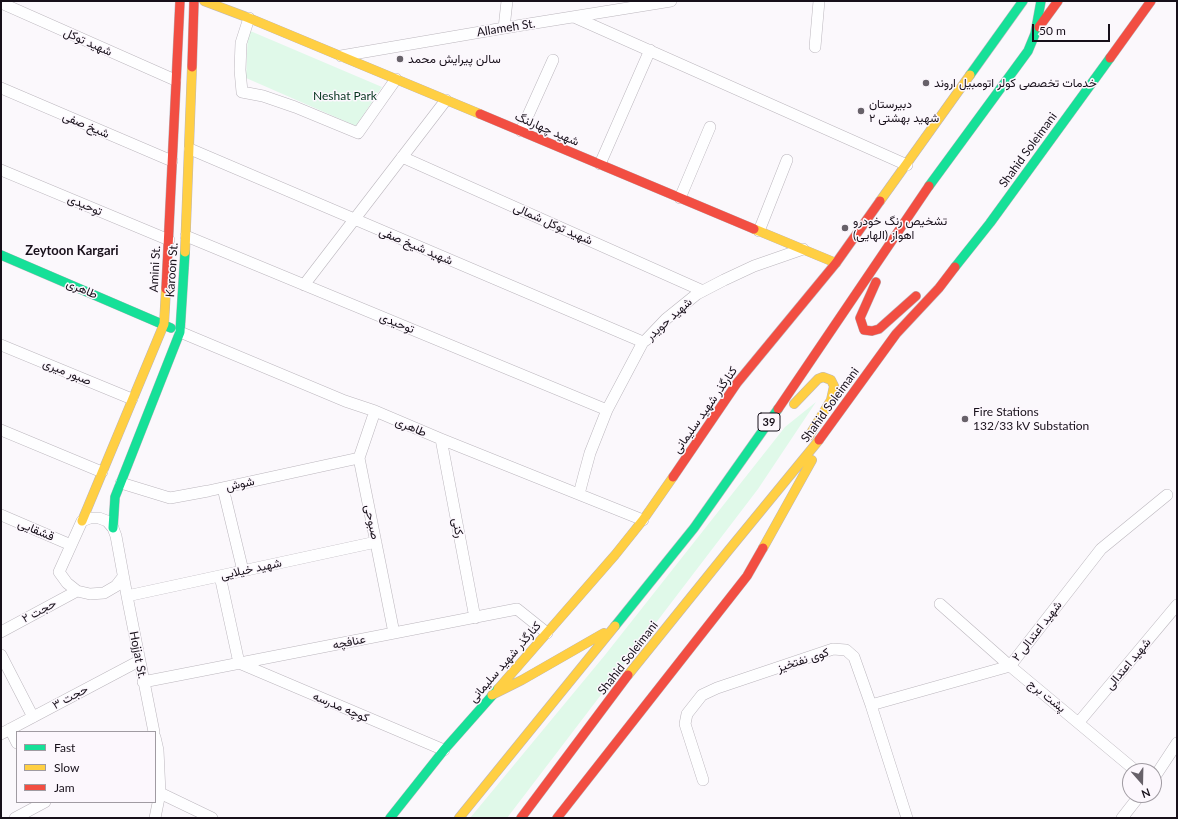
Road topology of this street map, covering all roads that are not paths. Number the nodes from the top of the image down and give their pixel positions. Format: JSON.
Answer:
{"nodes":[{"id":1,"x":180,"y":1,"type":"edge"},
{"id":2,"x":194,"y":1,"type":"edge"},
{"id":3,"x":204,"y":1,"type":"edge"},
{"id":4,"x":221,"y":1,"type":"edge"},
{"id":5,"x":507,"y":1,"type":"edge"},
{"id":6,"x":671,"y":1,"type":"edge"},
{"id":7,"x":819,"y":1,"type":"edge"},
{"id":8,"x":1023,"y":1,"type":"edge"},
{"id":9,"x":1041,"y":1,"type":"edge"},
{"id":10,"x":1058,"y":1,"type":"edge"},
{"id":11,"x":1151,"y":1,"type":"edge"},
{"id":12,"x":1,"y":3,"type":"edge"},
{"id":13,"x":574,"y":17,"type":"junction"},
{"id":14,"x":249,"y":18,"type":"junction"},
{"id":15,"x":504,"y":28,"type":"junction"},
{"id":16,"x":1035,"y":34,"type":"junction"},
{"id":17,"x":815,"y":47,"type":"dead end"},
{"id":18,"x":650,"y":50,"type":"junction"},
{"id":19,"x":341,"y":56,"type":"junction"},
{"id":20,"x":553,"y":60,"type":"dead end"},
{"id":21,"x":396,"y":79,"type":"junction"},
{"id":22,"x":175,"y":80,"type":"junction"},
{"id":23,"x":1,"y":88,"type":"edge"},
{"id":24,"x":446,"y":100,"type":"junction"},
{"id":25,"x":710,"y":127,"type":"dead end"},
{"id":26,"x":521,"y":131,"type":"junction"},
{"id":27,"x":190,"y":149,"type":"junction"},
{"id":28,"x":402,"y":157,"type":"junction"},
{"id":29,"x":787,"y":160,"type":"dead end"},
{"id":30,"x":172,"y":161,"type":"junction"},
{"id":31,"x":600,"y":164,"type":"junction"},
{"id":32,"x":906,"y":165,"type":"junction"},
{"id":33,"x":1,"y":170,"type":"edge"},
{"id":34,"x":680,"y":198,"type":"junction"},
{"id":35,"x":912,"y":211,"type":"junction"},
{"id":36,"x":354,"y":219,"type":"junction"},
{"id":37,"x":759,"y":231,"type":"junction"},
{"id":38,"x":186,"y":236,"type":"junction"},
{"id":39,"x":169,"y":240,"type":"junction"},
{"id":40,"x":803,"y":249,"type":"junction"},
{"id":41,"x":1,"y":255,"type":"edge"},
{"id":42,"x":836,"y":263,"type":"junction"},
{"id":43,"x":948,"y":276,"type":"junction"},
{"id":44,"x":304,"y":285,"type":"junction"},
{"id":45,"x":703,"y":291,"type":"junction"},
{"id":46,"x":164,"y":324,"type":"junction"},
{"id":47,"x":180,"y":332,"type":"junction"},
{"id":48,"x":643,"y":342,"type":"junction"},
{"id":49,"x":1,"y":346,"type":"edge"},
{"id":50,"x":141,"y":403,"type":"junction"},
{"id":51,"x":607,"y":410,"type":"junction"},
{"id":52,"x":374,"y":411,"type":"junction"},
{"id":53,"x":1,"y":430,"type":"edge"},
{"id":54,"x":827,"y":431,"type":"junction"},
{"id":55,"x":441,"y":439,"type":"junction"},
{"id":56,"x":746,"y":455,"type":"junction"},
{"id":57,"x":359,"y":458,"type":"junction"},
{"id":58,"x":102,"y":472,"type":"junction"},
{"id":59,"x":121,"y":483,"type":"junction"},
{"id":60,"x":223,"y":488,"type":"junction"},
{"id":61,"x":580,"y":494,"type":"junction"},
{"id":62,"x":1167,"y":495,"type":"dead end"},
{"id":63,"x":772,"y":498,"type":"junction"},
{"id":64,"x":1,"y":515,"type":"edge"},
{"id":65,"x":643,"y":520,"type":"junction"},
{"id":66,"x":82,"y":521,"type":"junction"},
{"id":67,"x":113,"y":528,"type":"junction"},
{"id":68,"x":376,"y":542,"type":"junction"},
{"id":69,"x":71,"y":545,"type":"junction"},
{"id":70,"x":243,"y":571,"type":"junction"},
{"id":71,"x":220,"y":576,"type":"junction"},
{"id":72,"x":123,"y":577,"type":"junction"},
{"id":73,"x":77,"y":591,"type":"junction"},
{"id":74,"x":127,"y":596,"type":"junction"},
{"id":75,"x":940,"y":604,"type":"dead end"},
{"id":76,"x":1177,"y":605,"type":"edge"},
{"id":77,"x":475,"y":618,"type":"junction"},
{"id":78,"x":614,"y":627,"type":"junction"},
{"id":79,"x":1,"y":632,"type":"edge"},
{"id":80,"x":394,"y":633,"type":"junction"},
{"id":81,"x":547,"y":633,"type":"junction"},
{"id":82,"x":1,"y":655,"type":"edge"},
{"id":83,"x":140,"y":661,"type":"junction"},
{"id":84,"x":239,"y":663,"type":"junction"},
{"id":85,"x":1010,"y":666,"type":"junction"},
{"id":86,"x":143,"y":682,"type":"junction"},
{"id":87,"x":492,"y":696,"type":"junction"},
{"id":88,"x":871,"y":705,"type":"junction"},
{"id":89,"x":33,"y":717,"type":"junction"},
{"id":90,"x":1079,"y":722,"type":"junction"},
{"id":91,"x":6,"y":731,"type":"edge"},
{"id":92,"x":154,"y":731,"type":"edge"},
{"id":93,"x":16,"y":742,"type":"edge"},
{"id":94,"x":1177,"y":743,"type":"edge"},
{"id":95,"x":156,"y":750,"type":"edge"},
{"id":96,"x":444,"y":750,"type":"junction"},
{"id":97,"x":1127,"y":763,"type":"edge"},
{"id":98,"x":1162,"y":766,"type":"edge"},
{"id":99,"x":703,"y":780,"type":"dead end"},
{"id":100,"x":160,"y":793,"type":"junction"},
{"id":101,"x":43,"y":803,"type":"edge"},
{"id":102,"x":1134,"y":803,"type":"edge"},
{"id":103,"x":15,"y":818,"type":"edge"},
{"id":104,"x":155,"y":818,"type":"edge"},
{"id":105,"x":212,"y":818,"type":"edge"},
{"id":106,"x":390,"y":818,"type":"edge"},
{"id":107,"x":459,"y":818,"type":"edge"},
{"id":108,"x":521,"y":818,"type":"edge"},
{"id":109,"x":557,"y":818,"type":"edge"},
{"id":110,"x":907,"y":818,"type":"edge"},
{"id":111,"x":1122,"y":818,"type":"edge"}],
"edges":[{"from":1,"to":22,"type":"main road","name":"Amini St."},
{"from":2,"to":27,"type":"main road","name":"Karoon St."},
{"from":3,"to":14,"type":"main road"},
{"from":4,"to":14,"type":"main road"},
{"from":5,"to":15,"type":"street"},
{"from":6,"to":13,"type":"street","name":"Allameh St."},
{"from":7,"to":17,"type":"street"},
{"from":8,"to":32,"type":"main road","name":"کنارگذر شهید سلیمانی"},
{"from":9,"to":16,"type":"main road","number":"39"},
{"from":10,"to":16,"type":"main road","number":"39"},
{"from":11,"to":43,"type":"main road","name":"Shahid Soleimani"},
{"from":12,"to":22,"type":"street","name":"شهید توکل"},
{"from":13,"to":15,"type":"street","name":"Allameh St."},
{"from":13,"to":18,"type":"street"},
{"from":14,"to":19,"type":"main road","name":"شهید چهارلنگ"},
{"from":14,"to":21,"type":"street"},
{"from":15,"to":19,"type":"street","name":"Allameh St."},
{"from":16,"to":35,"type":"main road","number":"39"},
{"from":18,"to":31,"type":"street"},
{"from":18,"to":32,"type":"street"},
{"from":19,"to":21,"type":"main road","name":"شهید چهارلنگ"},
{"from":20,"to":26,"type":"street"},
{"from":21,"to":24,"type":"main road","name":"شهید چهارلنگ"},
{"from":22,"to":30,"type":"main road","name":"Amini St."},
{"from":23,"to":30,"type":"street","name":"شیخ صفی"},
{"from":24,"to":26,"type":"main road","name":"شهید چهارلنگ"},
{"from":24,"to":28,"type":"street"},
{"from":25,"to":34,"type":"street"},
{"from":26,"to":31,"type":"main road","name":"شهید چهارلنگ"},
{"from":27,"to":36,"type":"street","name":"شهید شیخ صفی"},
{"from":27,"to":38,"type":"main road","name":"Karoon St."},
{"from":28,"to":36,"type":"street"},
{"from":28,"to":45,"type":"street","name":"شهید توکل شمالی"},
{"from":29,"to":37,"type":"street"},
{"from":30,"to":39,"type":"main road","name":"Amini St."},
{"from":31,"to":34,"type":"main road","name":"شهید چهارلنگ"},
{"from":32,"to":42,"type":"main road","name":"کنارگذر شهید سلیمانی"},
{"from":33,"to":39,"type":"street","name":"توحیدی"},
{"from":34,"to":37,"type":"main road","name":"شهید چهارلنگ"},
{"from":35,"to":43,"type":"main road"},
{"from":35,"to":56,"type":"main road","number":"39"},
{"from":36,"to":44,"type":"street"},
{"from":36,"to":48,"type":"street","name":"شهید شیخ صفی"},
{"from":37,"to":40,"type":"main road","name":"شهید چهارلنگ"},
{"from":38,"to":44,"type":"street","name":"توحیدی"},
{"from":38,"to":47,"type":"main road","name":"Karoon St."},
{"from":39,"to":46,"type":"main road","name":"Amini St."},
{"from":40,"to":42,"type":"main road","name":"شهید چهارلنگ"},
{"from":40,"to":45,"type":"street","name":"شهید حویدر"},
{"from":41,"to":46,"type":"main road","name":"طاهری"},
{"from":42,"to":65,"type":"main road","name":"کنارگذر شهید سلیمانی"},
{"from":43,"to":54,"type":"main road","name":"Shahid Soleimani"},
{"from":44,"to":51,"type":"street","name":"توحیدی"},
{"from":45,"to":48,"type":"street","name":"شهید حویدر"},
{"from":46,"to":47,"type":"main road","name":"طاهری"},
{"from":46,"to":50,"type":"main road","name":"Amini St."},
{"from":47,"to":50,"type":"main road","name":"Karoon St."},
{"from":47,"to":52,"type":"street","name":"طاهری"},
{"from":48,"to":51,"type":"street","name":"شهید حویدر"},
{"from":49,"to":50,"type":"street","name":"صبور میری"},
{"from":50,"to":58,"type":"main road","name":"Amini St."},
{"from":50,"to":59,"type":"main road","name":"Karoon St."},
{"from":51,"to":61,"type":"street","name":"شهید حویدر"},
{"from":52,"to":55,"type":"street","name":"طاهری"},
{"from":52,"to":57,"type":"street","name":"صبوحی"},
{"from":53,"to":58,"type":"street"},
{"from":54,"to":63,"type":"main road","name":"Shahid Soleimani"},
{"from":54,"to":109,"type":"main road"},
{"from":55,"to":61,"type":"street","name":"طاهری"},
{"from":55,"to":77,"type":"street","name":"رکنی"},
{"from":56,"to":63,"type":"main road"},
{"from":56,"to":78,"type":"main road","number":"39"},
{"from":57,"to":60,"type":"street","name":"شوش"},
{"from":57,"to":68,"type":"street","name":"صبوحی"},
{"from":58,"to":66,"type":"main road","name":"Amini St."},
{"from":59,"to":60,"type":"street","name":"شوش"},
{"from":59,"to":67,"type":"main road","name":"Karoon St."},
{"from":60,"to":70,"type":"street"},
{"from":61,"to":65,"type":"street","name":"طاهری"},
{"from":62,"to":85,"type":"street","name":"شهید اعتدالی ۲"},
{"from":63,"to":108,"type":"main road","name":"Shahid Soleimani"},
{"from":64,"to":69,"type":"street","name":"قشقایی"},
{"from":65,"to":81,"type":"main road","name":"کنارگذر شهید سلیمانی"},
{"from":66,"to":67,"type":"street"},
{"from":66,"to":69,"type":"street"},
{"from":67,"to":72,"type":"street"},
{"from":68,"to":70,"type":"street","name":"شهید خیلایی"},
{"from":68,"to":80,"type":"street","name":"صبوحی"},
{"from":69,"to":73,"type":"street"},
{"from":70,"to":71,"type":"street","name":"شهید خیلایی"},
{"from":71,"to":74,"type":"street","name":"شهید خیلایی"},
{"from":71,"to":84,"type":"street"},
{"from":72,"to":73,"type":"street"},
{"from":72,"to":74,"type":"street","name":"Hojjat St."},
{"from":73,"to":79,"type":"street","name":"حجت ۲"},
{"from":74,"to":83,"type":"street","name":"Hojjat St."},
{"from":75,"to":85,"type":"street","name":"پشت برج"},
{"from":76,"to":90,"type":"street","name":"شهید اعتدالی"},
{"from":77,"to":80,"type":"street","name":"عنافچه"},
{"from":77,"to":81,"type":"street","name":"عنافچه"},
{"from":78,"to":87,"type":"main road"},
{"from":78,"to":107,"type":"main road","number":"39"},
{"from":80,"to":84,"type":"street","name":"عنافچه"},
{"from":81,"to":87,"type":"main road","name":"کنارگذر شهید سلیمانی"},
{"from":82,"to":89,"type":"street"},
{"from":83,"to":86,"type":"street","name":"Hojjat St."},
{"from":83,"to":89,"type":"street","name":"حجت ۳"},
{"from":84,"to":86,"type":"street","name":"عنافچه"},
{"from":84,"to":96,"type":"street","name":"کوچه مدرسه"},
{"from":85,"to":88,"type":"street","name":"شهید اعتدالی ۲"},
{"from":85,"to":90,"type":"street","name":"پشت برج"},
{"from":86,"to":92,"type":"street","name":"Hojjat St."},
{"from":87,"to":96,"type":"main road","name":"کنارگذر شهید سلیمانی"},
{"from":88,"to":99,"type":"street","name":"کوی نفتخیز"},
{"from":88,"to":110,"type":"street","name":"کوی نفتخیز"},
{"from":89,"to":91,"type":"street","name":"حجت ۳"},
{"from":90,"to":97,"type":"street","name":"پشت برج"},
{"from":91,"to":93,"type":"street"},
{"from":94,"to":98,"type":"street"},
{"from":95,"to":100,"type":"street"},
{"from":96,"to":106,"type":"main road","name":"کنارگذر شهید سلیمانی"},
{"from":100,"to":104,"type":"street"},
{"from":100,"to":105,"type":"street"},
{"from":101,"to":103,"type":"street"},
{"from":102,"to":111,"type":"street"}]}
